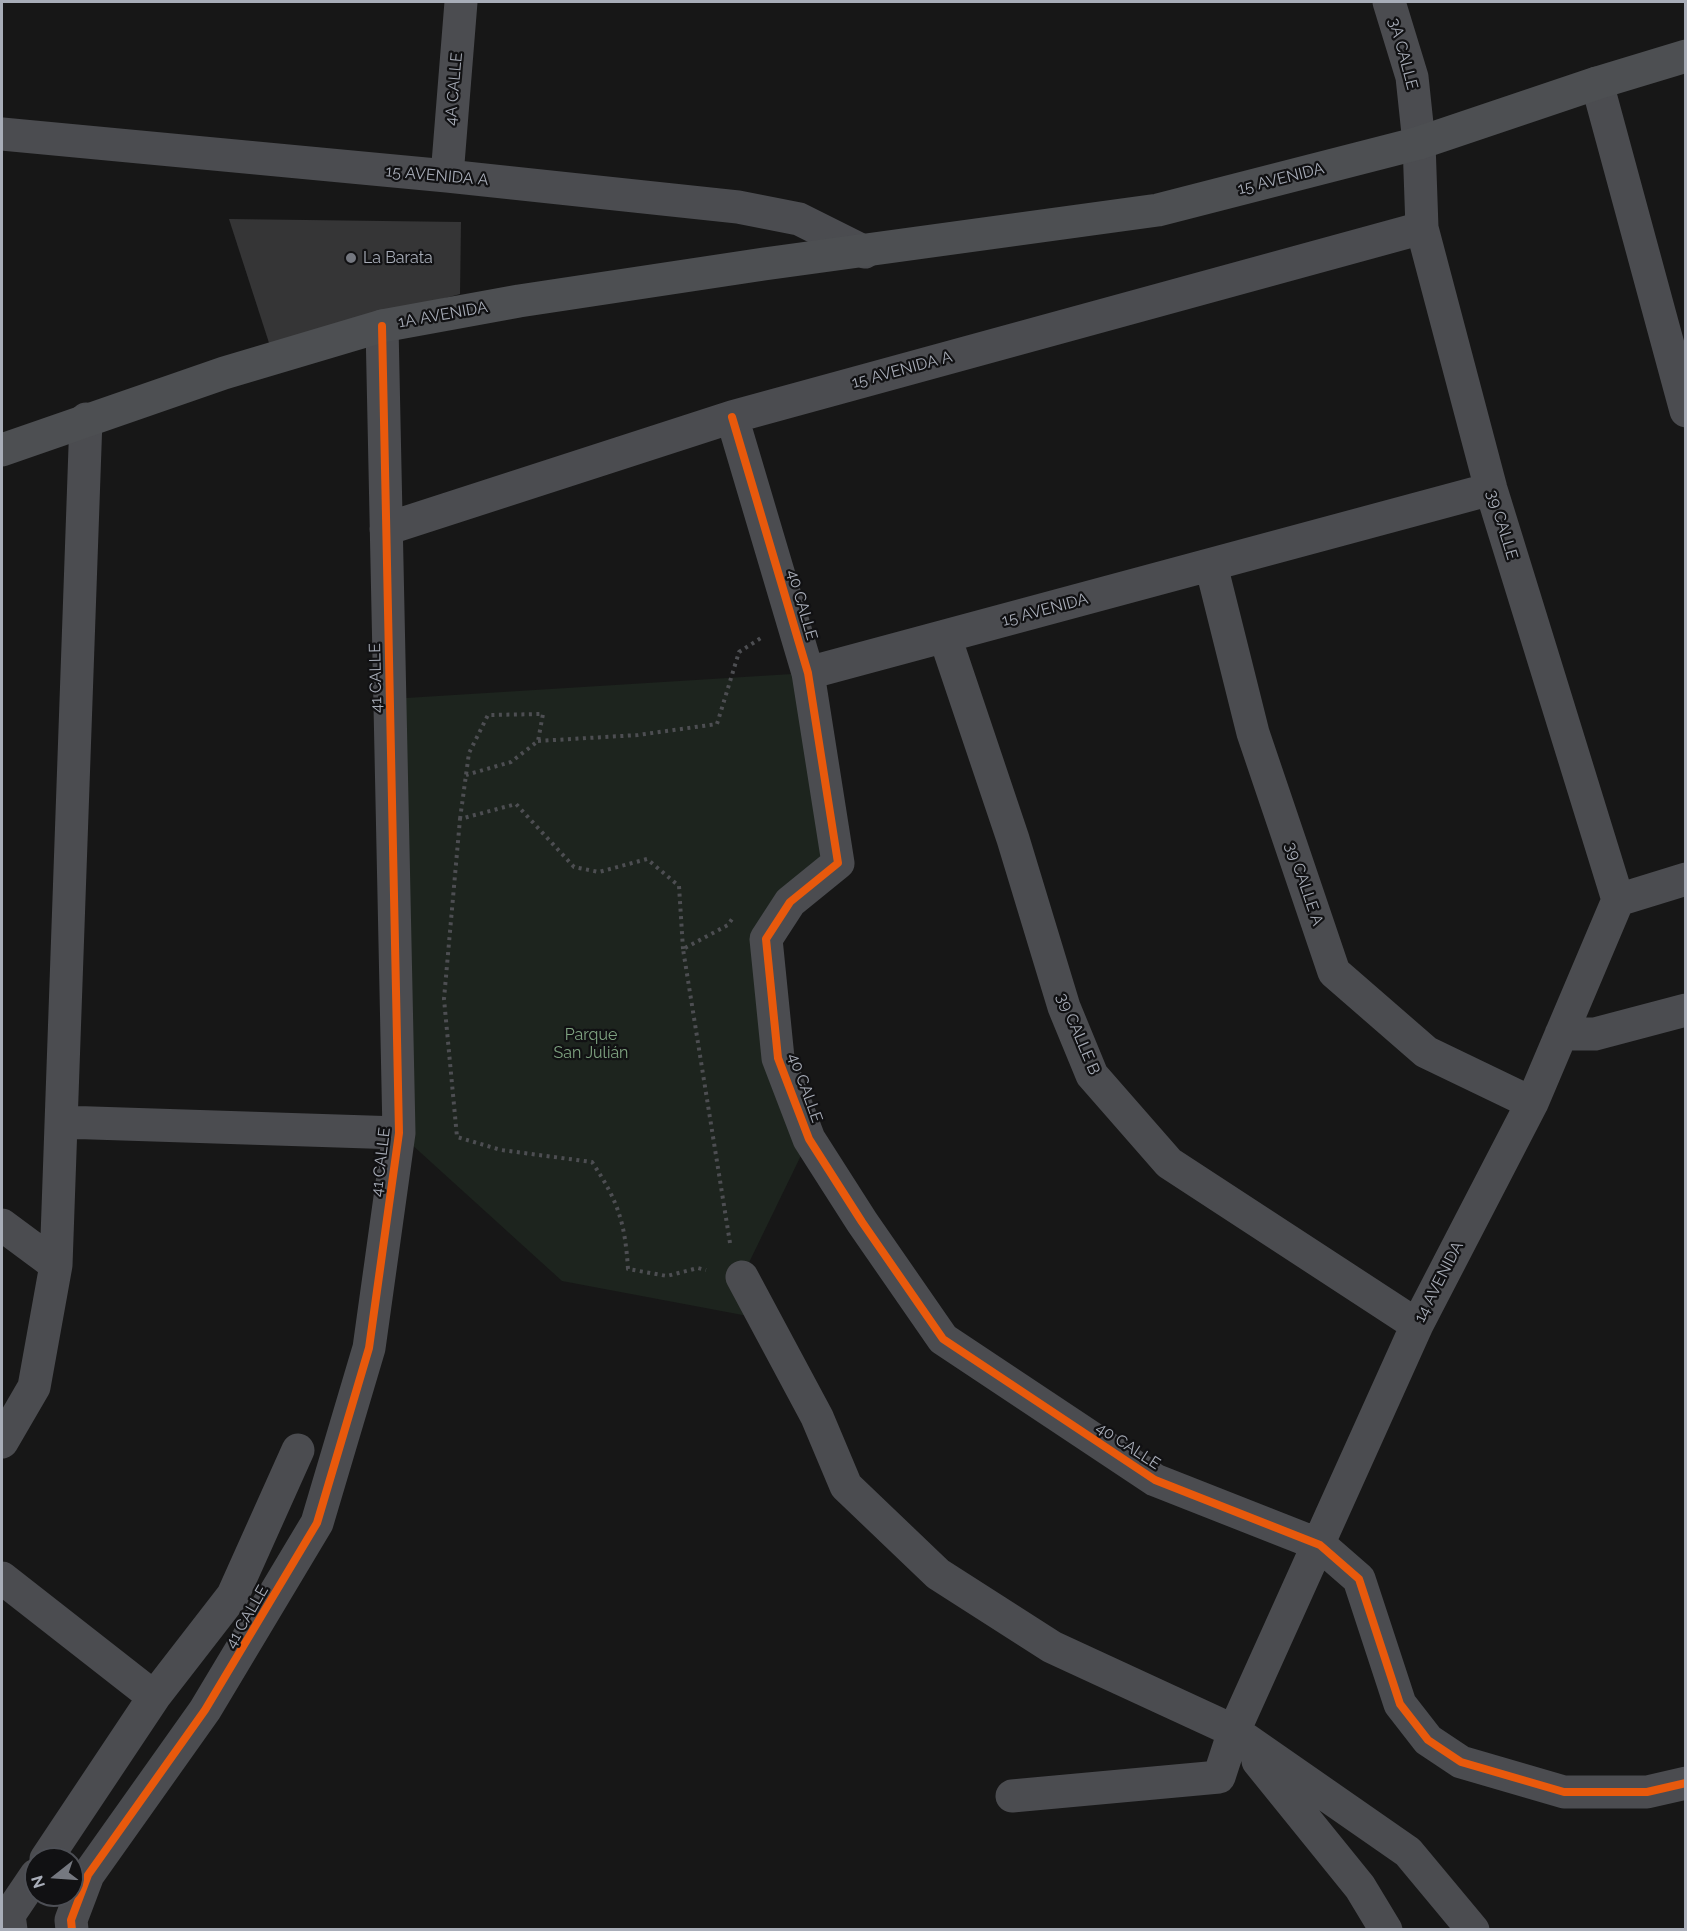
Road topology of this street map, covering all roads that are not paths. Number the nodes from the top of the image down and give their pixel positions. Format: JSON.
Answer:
{"nodes":[{"id":1,"x":439,"y":2,"type":"edge"},
{"id":2,"x":461,"y":2,"type":"edge"},
{"id":3,"x":1389,"y":2,"type":"edge"},
{"id":4,"x":1686,"y":56,"type":"edge"},
{"id":5,"x":1597,"y":83,"type":"junction"},
{"id":6,"x":2,"y":134,"type":"edge"},
{"id":7,"x":1419,"y":144,"type":"junction"},
{"id":8,"x":436,"y":176,"type":"junction"},
{"id":9,"x":1422,"y":228,"type":"junction"},
{"id":10,"x":865,"y":252,"type":"junction"},
{"id":11,"x":382,"y":326,"type":"junction"},
{"id":12,"x":1686,"y":411,"type":"edge"},
{"id":13,"x":732,"y":417,"type":"junction"},
{"id":14,"x":86,"y":419,"type":"junction"},
{"id":15,"x":2,"y":450,"type":"edge"},
{"id":16,"x":1491,"y":489,"type":"junction"},
{"id":17,"x":386,"y":529,"type":"junction"},
{"id":18,"x":1211,"y":565,"type":"junction"},
{"id":19,"x":945,"y":637,"type":"junction"},
{"id":20,"x":808,"y":673,"type":"junction"},
{"id":21,"x":1686,"y":879,"type":"edge"},
{"id":22,"x":1618,"y":900,"type":"junction"},
{"id":23,"x":1686,"y":1010,"type":"edge"},
{"id":24,"x":1561,"y":1034,"type":"junction"},
{"id":25,"x":1532,"y":1103,"type":"junction"},
{"id":26,"x":62,"y":1122,"type":"junction"},
{"id":27,"x":399,"y":1133,"type":"junction"},
{"id":28,"x":2,"y":1225,"type":"edge"},
{"id":29,"x":56,"y":1265,"type":"junction"},
{"id":30,"x":742,"y":1277,"type":"road end"},
{"id":31,"x":1417,"y":1325,"type":"junction"},
{"id":32,"x":2,"y":1442,"type":"edge"},
{"id":33,"x":297,"y":1450,"type":"dead end"},
{"id":34,"x":1320,"y":1545,"type":"junction"},
{"id":35,"x":2,"y":1578,"type":"edge"},
{"id":36,"x":154,"y":1697,"type":"junction"},
{"id":37,"x":1234,"y":1731,"type":"junction"},
{"id":38,"x":1686,"y":1783,"type":"edge"},
{"id":39,"x":1012,"y":1797,"type":"dead end"},
{"id":40,"x":54,"y":1847,"type":"edge"},
{"id":41,"x":24,"y":1893,"type":"edge"},
{"id":42,"x":7,"y":1919,"type":"edge"},
{"id":43,"x":71,"y":1925,"type":"edge"},
{"id":44,"x":1386,"y":1929,"type":"edge"},
{"id":45,"x":1473,"y":1929,"type":"edge"}],
"edges":[{"from":1,"to":8,"type":"street","name":"4A CALLE"},
{"from":2,"to":8,"type":"street","name":"4A CALLE"},
{"from":3,"to":7,"type":"street","name":"3A CALLE"},
{"from":4,"to":5,"type":"main road","name":"15 AVENIDA"},
{"from":5,"to":7,"type":"main road","name":"15 AVENIDA"},
{"from":5,"to":12,"type":"street"},
{"from":6,"to":8,"type":"street","name":"15 AVENIDA A"},
{"from":7,"to":9,"type":"street","name":"39 CALLE"},
{"from":7,"to":10,"type":"main road","name":"15 AVENIDA"},
{"from":8,"to":10,"type":"street","name":"15 AVENIDA A"},
{"from":9,"to":13,"type":"street","name":"15 AVENIDA A"},
{"from":9,"to":16,"type":"street","name":"39 CALLE"},
{"from":10,"to":11,"type":"main road","name":"1A AVENIDA"},
{"from":11,"to":14,"type":"main road","name":"1A AVENIDA"},
{"from":11,"to":17,"type":"street","name":"41 CALLE"},
{"from":13,"to":17,"type":"street","name":"15 AVENIDA A"},
{"from":13,"to":20,"type":"street","name":"40 CALLE"},
{"from":14,"to":15,"type":"main road","name":"1A AVENIDA"},
{"from":14,"to":26,"type":"street"},
{"from":16,"to":18,"type":"street","name":"15 AVENIDA"},
{"from":16,"to":22,"type":"street","name":"39 CALLE"},
{"from":17,"to":27,"type":"street","name":"41 CALLE"},
{"from":18,"to":19,"type":"street","name":"15 AVENIDA"},
{"from":18,"to":25,"type":"street","name":"39 CALLE A"},
{"from":19,"to":20,"type":"street","name":"15 AVENIDA"},
{"from":19,"to":31,"type":"street","name":"39 CALLE B"},
{"from":20,"to":34,"type":"street","name":"40 CALLE"},
{"from":21,"to":22,"type":"street"},
{"from":22,"to":24,"type":"street","name":"14 AVENIDA"},
{"from":23,"to":24,"type":"street"},
{"from":24,"to":25,"type":"street","name":"14 AVENIDA"},
{"from":25,"to":31,"type":"street","name":"14 AVENIDA"},
{"from":26,"to":27,"type":"street"},
{"from":26,"to":29,"type":"street"},
{"from":27,"to":43,"type":"street","name":"41 CALLE"},
{"from":28,"to":29,"type":"street"},
{"from":29,"to":32,"type":"street"},
{"from":30,"to":37,"type":"street"},
{"from":31,"to":34,"type":"street","name":"14 AVENIDA"},
{"from":33,"to":36,"type":"street"},
{"from":34,"to":37,"type":"street","name":"14 AVENIDA"},
{"from":34,"to":38,"type":"street"},
{"from":35,"to":36,"type":"street"},
{"from":36,"to":40,"type":"street"},
{"from":37,"to":39,"type":"street","name":"14 AVENIDA"},
{"from":37,"to":44,"type":"street"},
{"from":37,"to":45,"type":"street"},
{"from":41,"to":42,"type":"street"}]}
